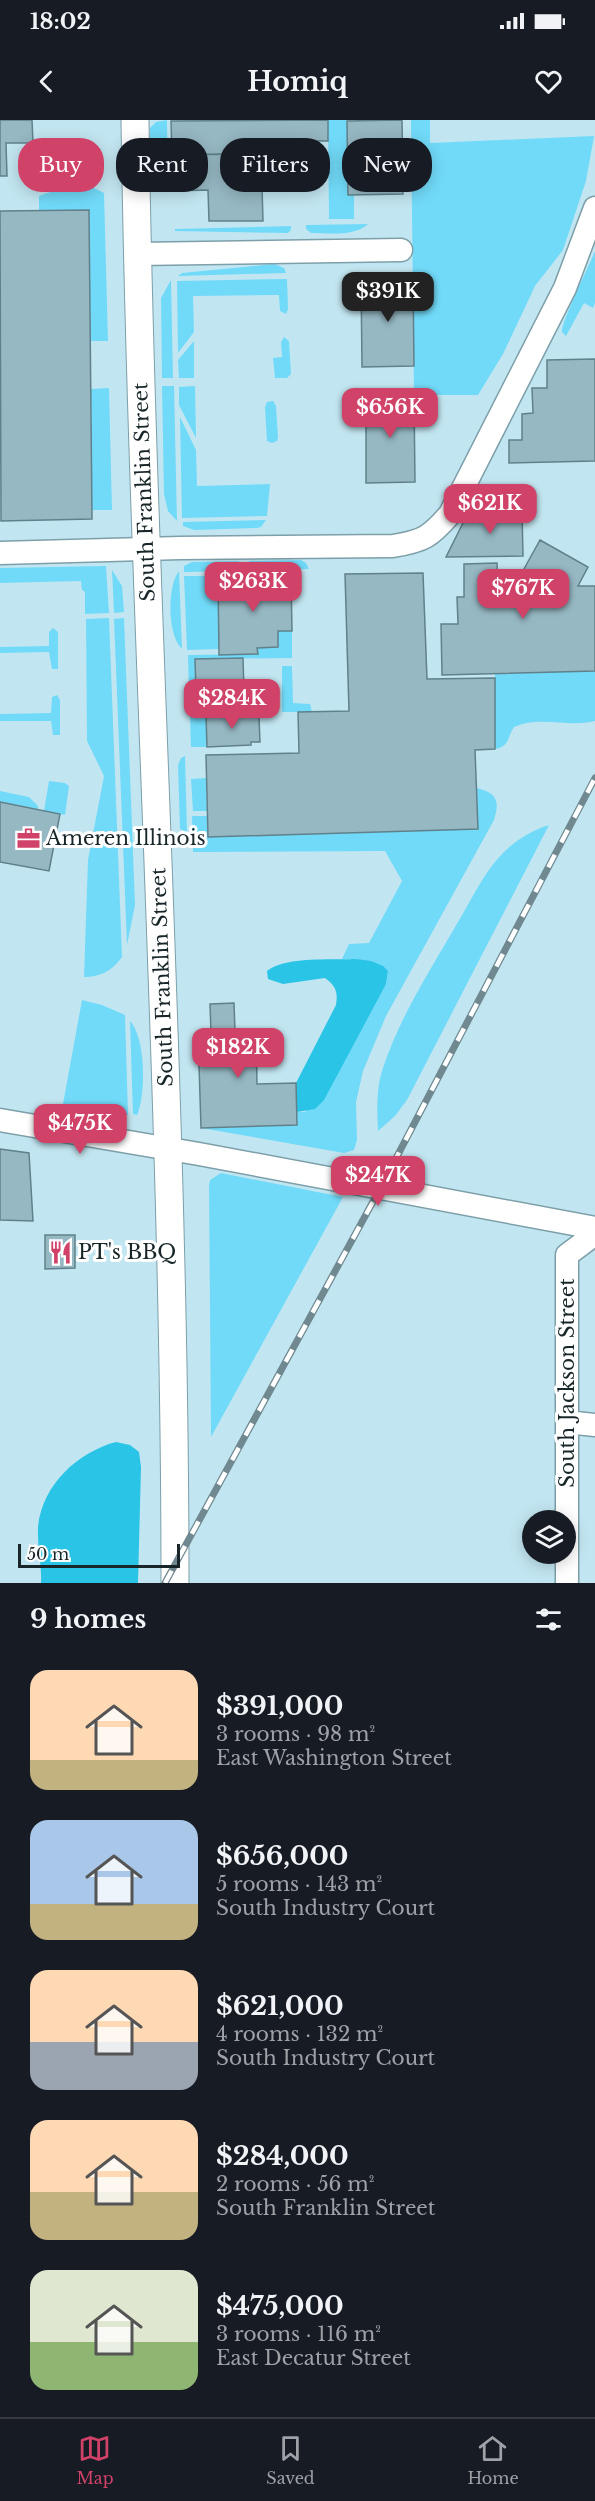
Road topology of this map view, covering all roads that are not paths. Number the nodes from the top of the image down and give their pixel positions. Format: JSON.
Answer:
{"nodes":[{"id":1,"x":135,"y":120,"type":"edge"},
{"id":2,"x":595,"y":208,"type":"edge"},
{"id":3,"x":401,"y":250,"type":"dead end"},
{"id":4,"x":137,"y":254,"type":"junction"},
{"id":5,"x":146,"y":549,"type":"junction"},
{"id":6,"x":0,"y":553,"type":"edge"},
{"id":7,"x":0,"y":1120,"type":"edge"},
{"id":8,"x":168,"y":1149,"type":"junction"},
{"id":9,"x":595,"y":1228,"type":"edge"},
{"id":10,"x":595,"y":1234,"type":"edge"},
{"id":11,"x":567,"y":1422,"type":"junction"},
{"id":12,"x":595,"y":1425,"type":"edge"},
{"id":13,"x":175,"y":1583,"type":"edge"},
{"id":14,"x":567,"y":1583,"type":"edge"}],
"edges":[{"from":1,"to":4,"type":"main road","name":"South Franklin Street"},
{"from":2,"to":5,"type":"street"},
{"from":3,"to":4,"type":"street"},
{"from":4,"to":5,"type":"main road","name":"South Franklin Street"},
{"from":5,"to":6,"type":"street"},
{"from":5,"to":8,"type":"main road","name":"South Franklin Street"},
{"from":7,"to":8,"type":"street"},
{"from":8,"to":9,"type":"street"},
{"from":8,"to":13,"type":"main road","name":"South Franklin Street"},
{"from":10,"to":11,"type":"street","name":"South Jackson Street"},
{"from":11,"to":12,"type":"street"},
{"from":11,"to":14,"type":"street","name":"South Jackson Street"}]}
